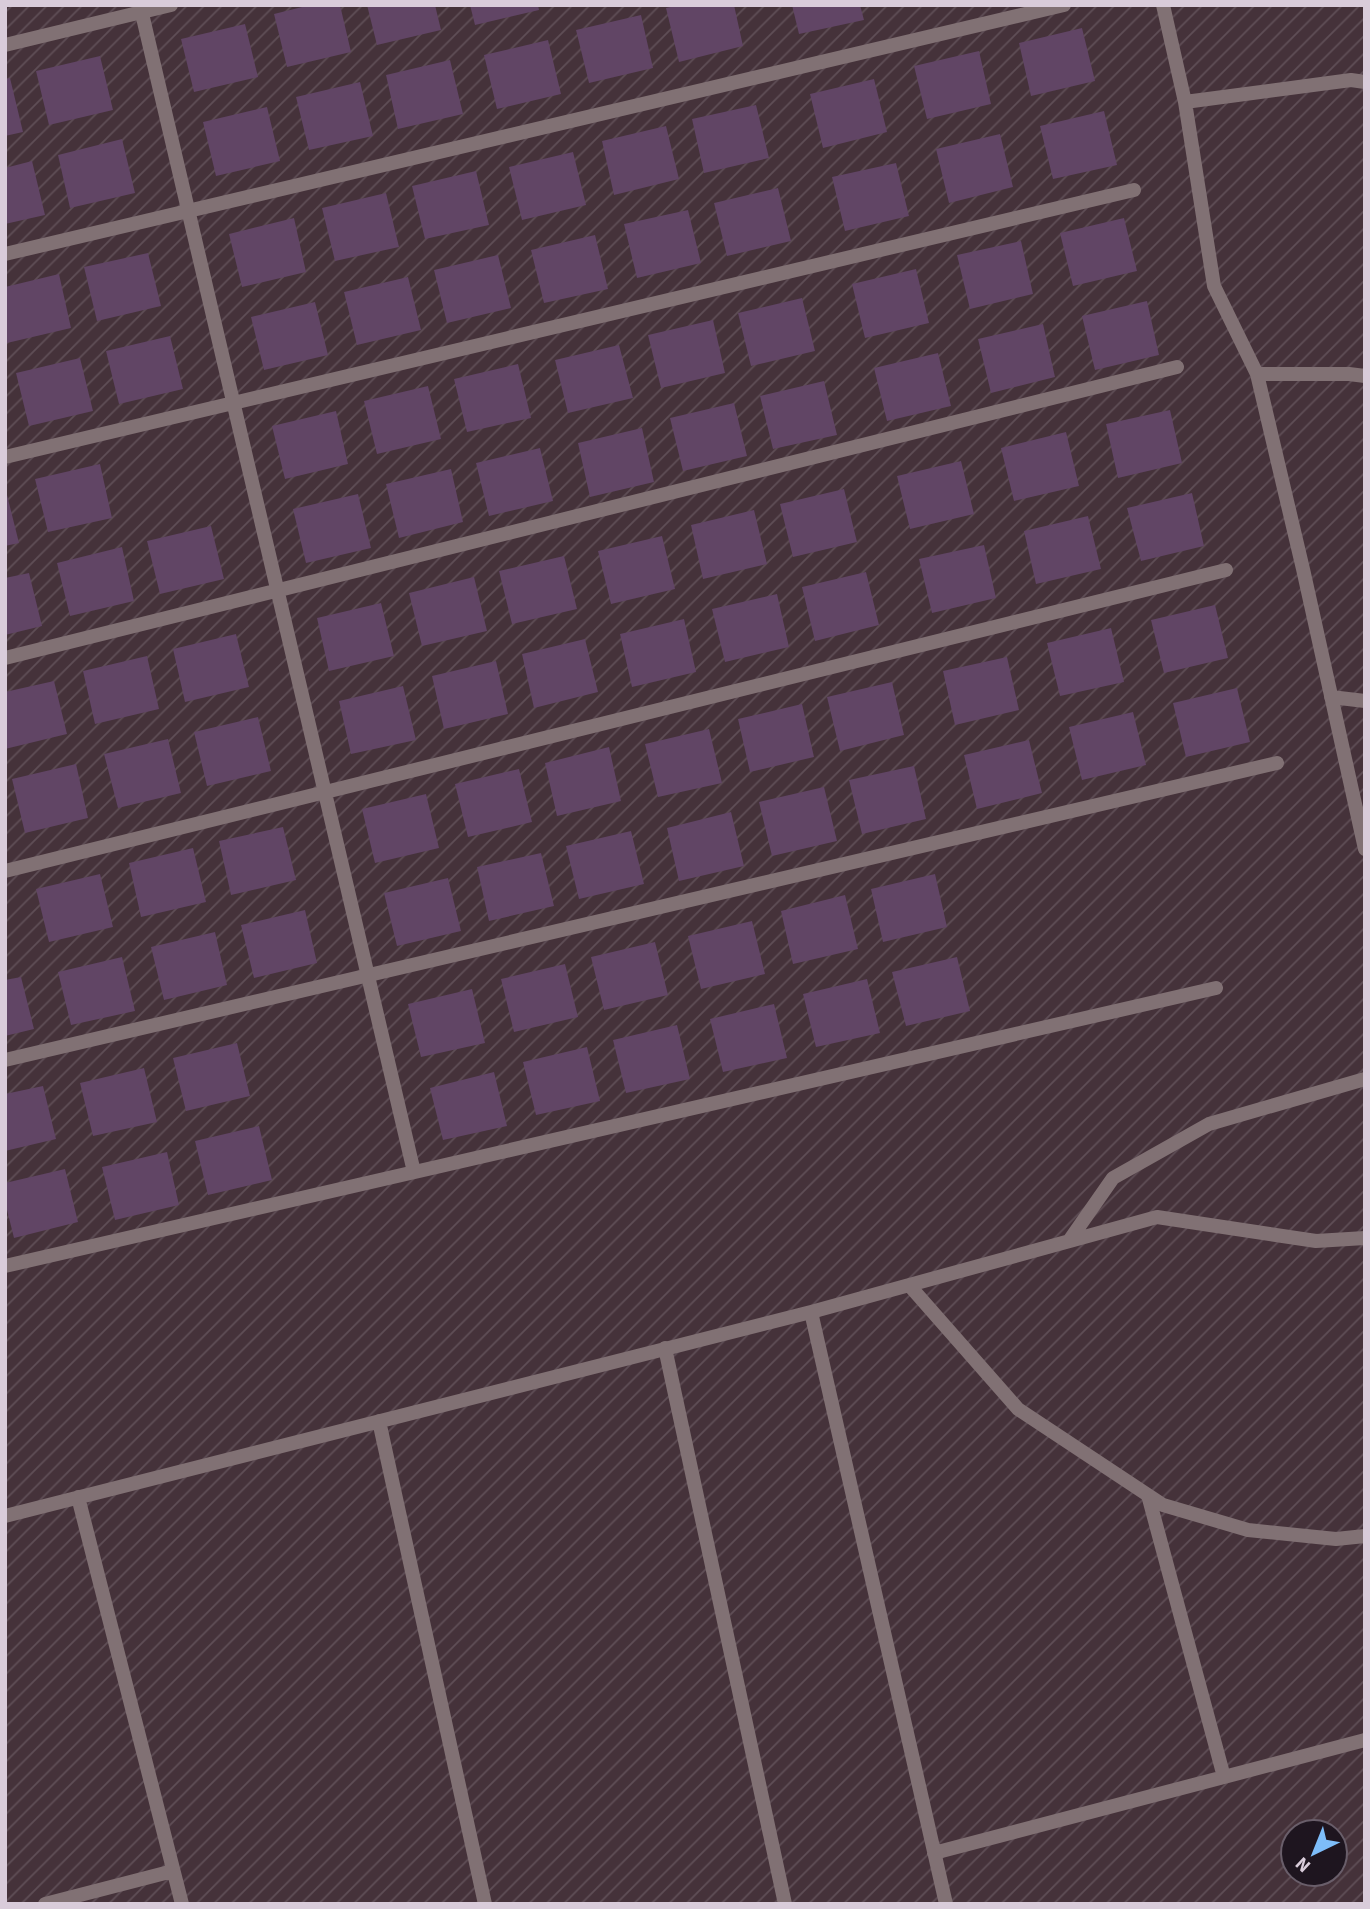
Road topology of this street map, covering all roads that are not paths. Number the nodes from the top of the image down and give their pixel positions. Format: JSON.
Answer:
{"nodes":[{"id":1,"x":171,"y":5,"type":"edge"},
{"id":2,"x":1064,"y":5,"type":"edge"},
{"id":3,"x":1163,"y":5,"type":"edge"},
{"id":4,"x":141,"y":9,"type":"edge"},
{"id":5,"x":5,"y":45,"type":"edge"},
{"id":6,"x":1365,"y":82,"type":"edge"},
{"id":7,"x":1185,"y":102,"type":"junction"},
{"id":8,"x":1134,"y":190,"type":"dead end"},
{"id":9,"x":189,"y":211,"type":"junction"},
{"id":10,"x":5,"y":254,"type":"edge"},
{"id":11,"x":1177,"y":367,"type":"dead end"},
{"id":12,"x":1257,"y":374,"type":"junction"},
{"id":13,"x":1365,"y":376,"type":"edge"},
{"id":14,"x":234,"y":403,"type":"junction"},
{"id":15,"x":5,"y":457,"type":"edge"},
{"id":16,"x":1226,"y":570,"type":"dead end"},
{"id":17,"x":278,"y":590,"type":"junction"},
{"id":18,"x":5,"y":658,"type":"edge"},
{"id":19,"x":1331,"y":697,"type":"junction"},
{"id":20,"x":1365,"y":701,"type":"edge"},
{"id":21,"x":1277,"y":763,"type":"dead end"},
{"id":22,"x":325,"y":792,"type":"junction"},
{"id":23,"x":1365,"y":849,"type":"edge"},
{"id":24,"x":5,"y":871,"type":"edge"},
{"id":25,"x":368,"y":976,"type":"junction"},
{"id":26,"x":1216,"y":988,"type":"dead end"},
{"id":27,"x":5,"y":1060,"type":"edge"},
{"id":28,"x":1365,"y":1079,"type":"edge"},
{"id":29,"x":414,"y":1172,"type":"junction"},
{"id":30,"x":1365,"y":1238,"type":"edge"},
{"id":31,"x":1069,"y":1241,"type":"junction"},
{"id":32,"x":5,"y":1266,"type":"edge"},
{"id":33,"x":909,"y":1285,"type":"junction"},
{"id":34,"x":811,"y":1312,"type":"junction"},
{"id":35,"x":665,"y":1348,"type":"junction"},
{"id":36,"x":379,"y":1421,"type":"junction"},
{"id":37,"x":1148,"y":1495,"type":"junction"},
{"id":38,"x":78,"y":1497,"type":"junction"},
{"id":39,"x":5,"y":1516,"type":"edge"},
{"id":40,"x":1365,"y":1536,"type":"edge"},
{"id":41,"x":1365,"y":1740,"type":"edge"},
{"id":42,"x":1224,"y":1777,"type":"junction"},
{"id":43,"x":934,"y":1853,"type":"junction"},
{"id":44,"x":173,"y":1871,"type":"junction"},
{"id":45,"x":45,"y":1904,"type":"edge"},
{"id":46,"x":182,"y":1904,"type":"edge"},
{"id":47,"x":485,"y":1904,"type":"edge"},
{"id":48,"x":785,"y":1904,"type":"edge"},
{"id":49,"x":946,"y":1904,"type":"edge"}],
"edges":[{"from":1,"to":4,"type":"street"},
{"from":2,"to":9,"type":"street"},
{"from":3,"to":7,"type":"street"},
{"from":4,"to":5,"type":"street"},
{"from":4,"to":9,"type":"street"},
{"from":6,"to":7,"type":"street"},
{"from":7,"to":12,"type":"street"},
{"from":8,"to":14,"type":"street"},
{"from":9,"to":10,"type":"street"},
{"from":9,"to":14,"type":"street"},
{"from":11,"to":17,"type":"street"},
{"from":12,"to":13,"type":"street"},
{"from":12,"to":19,"type":"street"},
{"from":14,"to":15,"type":"street"},
{"from":14,"to":17,"type":"street"},
{"from":16,"to":22,"type":"street"},
{"from":17,"to":18,"type":"street"},
{"from":17,"to":22,"type":"street"},
{"from":19,"to":20,"type":"street"},
{"from":19,"to":23,"type":"street"},
{"from":21,"to":25,"type":"street"},
{"from":22,"to":24,"type":"street"},
{"from":22,"to":25,"type":"street"},
{"from":25,"to":27,"type":"street"},
{"from":25,"to":29,"type":"street"},
{"from":26,"to":29,"type":"street"},
{"from":28,"to":31,"type":"street"},
{"from":29,"to":32,"type":"street"},
{"from":30,"to":31,"type":"street"},
{"from":31,"to":33,"type":"street"},
{"from":33,"to":34,"type":"street"},
{"from":33,"to":37,"type":"street"},
{"from":34,"to":35,"type":"street"},
{"from":34,"to":43,"type":"street"},
{"from":35,"to":36,"type":"street"},
{"from":35,"to":48,"type":"street"},
{"from":36,"to":38,"type":"street"},
{"from":36,"to":47,"type":"street"},
{"from":37,"to":40,"type":"street"},
{"from":37,"to":42,"type":"street"},
{"from":38,"to":39,"type":"street"},
{"from":38,"to":44,"type":"street"},
{"from":41,"to":42,"type":"street"},
{"from":42,"to":43,"type":"street"},
{"from":43,"to":49,"type":"street"},
{"from":44,"to":45,"type":"street"},
{"from":44,"to":46,"type":"street"}]}
